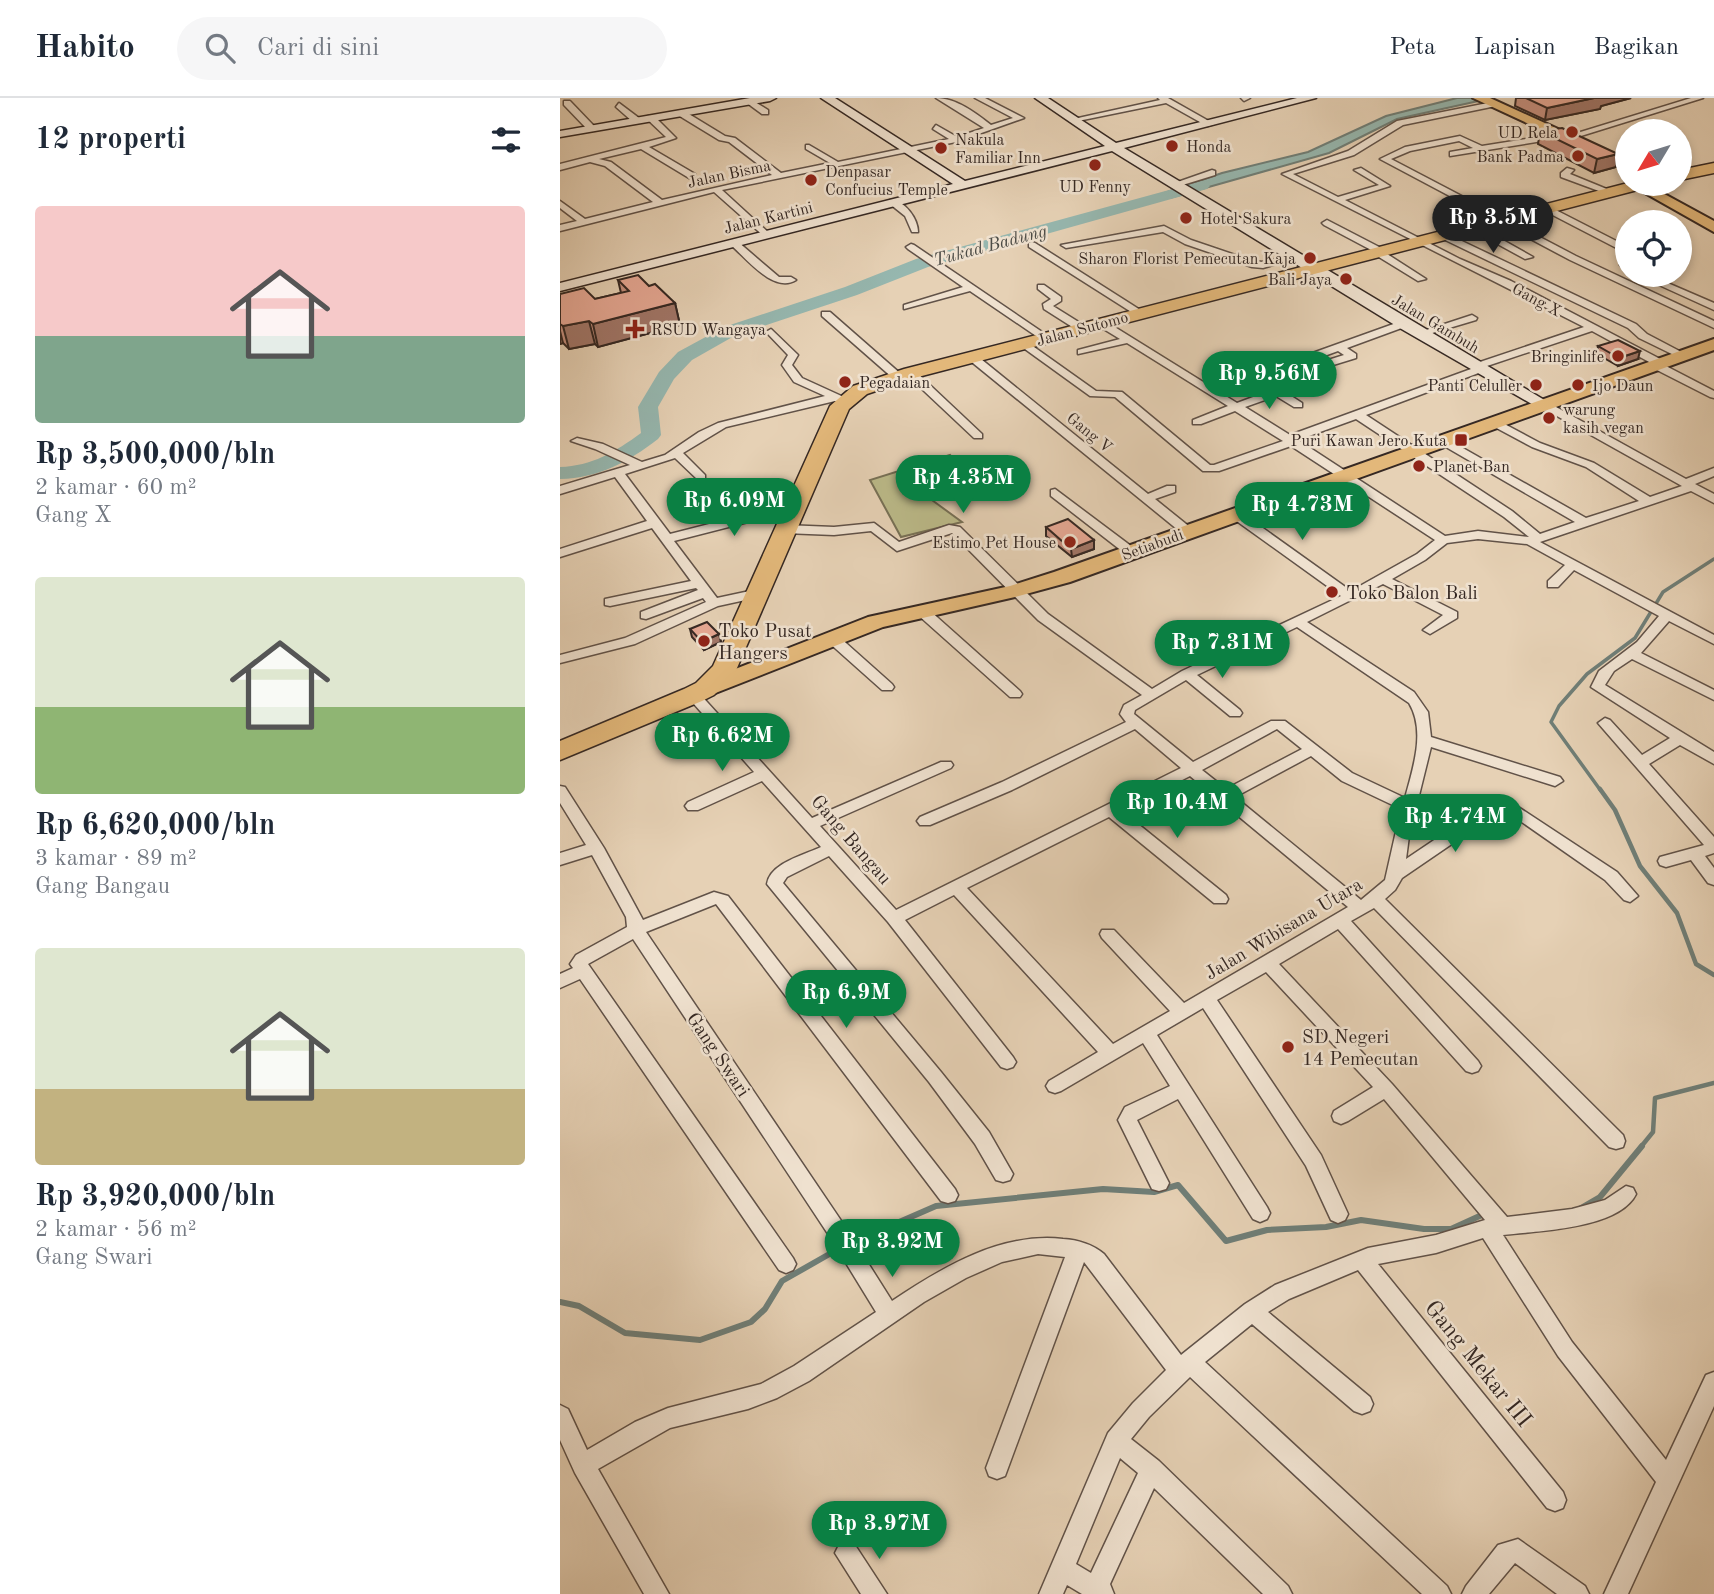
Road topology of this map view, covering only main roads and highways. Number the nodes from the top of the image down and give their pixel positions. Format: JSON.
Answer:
{"nodes":[{"id":1,"x":1488,"y":102,"type":"edge"},
{"id":2,"x":1615,"y":167,"type":"edge"},
{"id":3,"x":1714,"y":168,"type":"edge"},
{"id":4,"x":1692,"y":173,"type":"edge"},
{"id":5,"x":1615,"y":188,"type":"edge"},
{"id":6,"x":1664,"y":196,"type":"edge"},
{"id":7,"x":1714,"y":227,"type":"edge"},
{"id":8,"x":1714,"y":344,"type":"edge"},
{"id":9,"x":733,"y":656,"type":"junction"},
{"id":10,"x":766,"y":664,"type":"junction"},
{"id":11,"x":699,"y":692,"type":"junction"},
{"id":12,"x":560,"y":751,"type":"edge"}],
"edges":[{"from":1,"to":2,"type":"main road"},
{"from":3,"to":4,"type":"highway"},
{"from":5,"to":9,"type":"highway","name":"Jalan Sutomo"},
{"from":6,"to":7,"type":"main road"},
{"from":8,"to":10,"type":"main road","name":"Setiabudi"},
{"from":9,"to":10,"type":"main road"},
{"from":9,"to":11,"type":"highway"},
{"from":10,"to":11,"type":"main road","name":"Setiabudi"},
{"from":11,"to":12,"type":"highway"}]}
